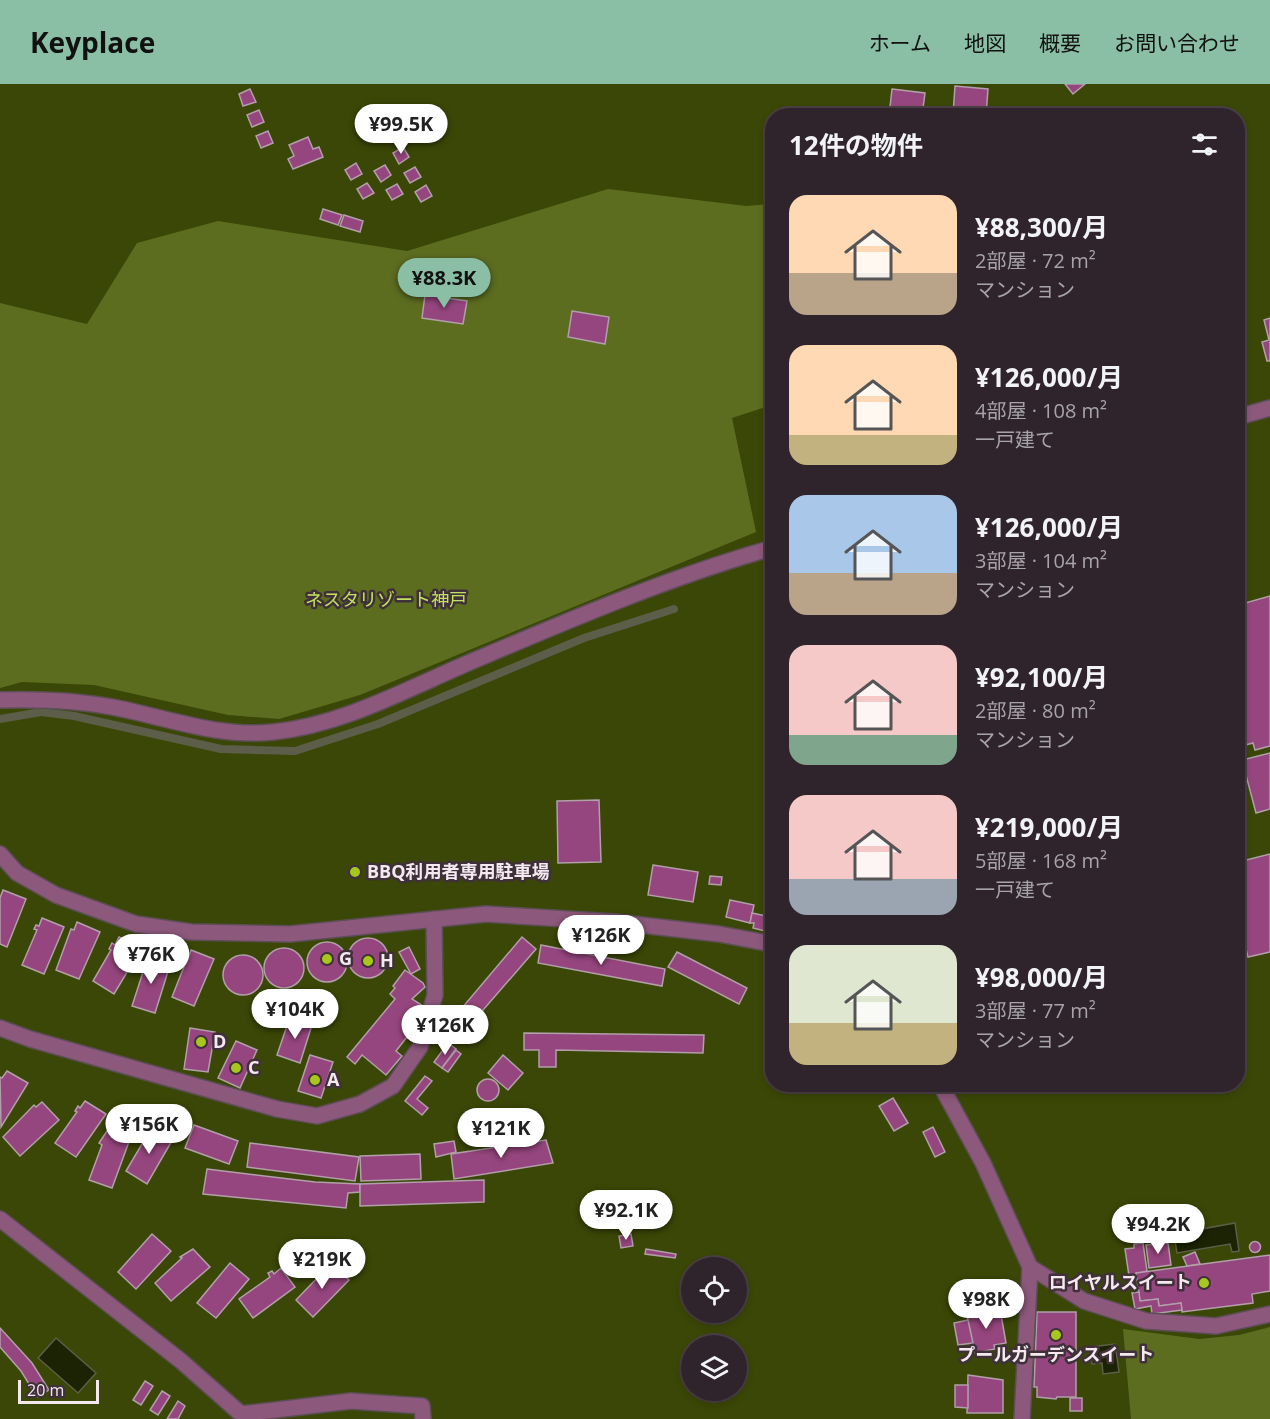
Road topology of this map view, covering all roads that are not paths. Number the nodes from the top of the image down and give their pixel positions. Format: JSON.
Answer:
{"nodes":[{"id":1,"x":1270,"y":408,"type":"edge"},
{"id":2,"x":1245,"y":415,"type":"edge"},
{"id":3,"x":765,"y":550,"type":"edge"},
{"id":4,"x":0,"y":700,"type":"edge"},
{"id":5,"x":0,"y":854,"type":"edge"},
{"id":6,"x":434,"y":919,"type":"junction"},
{"id":7,"x":765,"y":943,"type":"edge"},
{"id":8,"x":0,"y":1028,"type":"edge"},
{"id":9,"x":945,"y":1092,"type":"edge"},
{"id":10,"x":0,"y":1219,"type":"edge"},
{"id":11,"x":1030,"y":1267,"type":"junction"},
{"id":12,"x":1270,"y":1314,"type":"edge"},
{"id":13,"x":423,"y":1419,"type":"edge"},
{"id":14,"x":1022,"y":1419,"type":"edge"}],
"edges":[{"from":1,"to":2,"type":"lane"},
{"from":3,"to":4,"type":"lane"},
{"from":5,"to":6,"type":"lane"},
{"from":6,"to":7,"type":"lane"},
{"from":6,"to":8,"type":"lane"},
{"from":9,"to":11,"type":"lane"},
{"from":10,"to":13,"type":"lane"},
{"from":11,"to":12,"type":"lane"},
{"from":11,"to":14,"type":"lane"}]}
